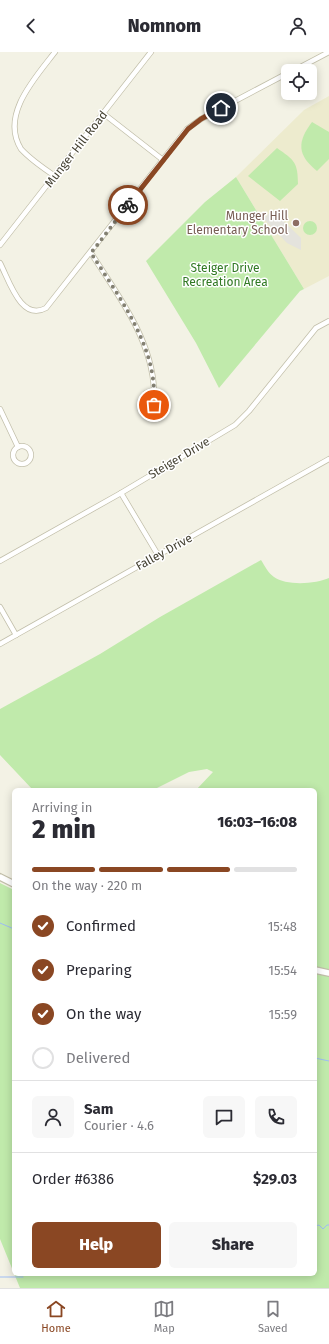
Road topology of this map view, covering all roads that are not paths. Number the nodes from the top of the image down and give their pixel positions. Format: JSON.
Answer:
{"nodes":[{"id":1,"x":55,"y":52,"type":"edge"},
{"id":2,"x":151,"y":52,"type":"edge"},
{"id":3,"x":329,"y":52,"type":"edge"},
{"id":4,"x":320,"y":54,"type":"edge"},
{"id":5,"x":304,"y":64,"type":"edge"},
{"id":6,"x":281,"y":77,"type":"edge"},
{"id":7,"x":104,"y":114,"type":"junction"},
{"id":8,"x":163,"y":160,"type":"junction"},
{"id":9,"x":55,"y":176,"type":"junction"},
{"id":10,"x":0,"y":245,"type":"edge"},
{"id":11,"x":91,"y":253,"type":"junction"},
{"id":12,"x":0,"y":263,"type":"edge"},
{"id":13,"x":329,"y":321,"type":"edge"},
{"id":14,"x":154,"y":390,"type":"dead end"},
{"id":15,"x":0,"y":409,"type":"edge"},
{"id":16,"x":18,"y":447,"type":"dead end"},
{"id":17,"x":329,"y":459,"type":"edge"},
{"id":18,"x":121,"y":493,"type":"junction"},
{"id":19,"x":158,"y":555,"type":"junction"},
{"id":20,"x":0,"y":561,"type":"edge"},
{"id":21,"x":0,"y":607,"type":"edge"},
{"id":22,"x":16,"y":635,"type":"junction"},
{"id":23,"x":0,"y":644,"type":"edge"},
{"id":24,"x":0,"y":877,"type":"edge"},
{"id":25,"x":12,"y":883,"type":"edge"},
{"id":26,"x":317,"y":970,"type":"edge"},
{"id":27,"x":329,"y":973,"type":"edge"}],
"edges":[{"from":1,"to":9,"type":"street"},
{"from":2,"to":7,"type":"street","name":"Munger Hill Road"},
{"from":3,"to":4,"type":"street"},
{"from":4,"to":5,"type":"street"},
{"from":6,"to":8,"type":"street"},
{"from":7,"to":8,"type":"street"},
{"from":7,"to":9,"type":"street","name":"Munger Hill Road"},
{"from":8,"to":11,"type":"street"},
{"from":9,"to":10,"type":"street","name":"Munger Hill Road"},
{"from":11,"to":12,"type":"street"},
{"from":11,"to":14,"type":"street"},
{"from":13,"to":18,"type":"street","name":"Steiger Drive"},
{"from":15,"to":16,"type":"street"},
{"from":17,"to":19,"type":"street","name":"Falley Drive"},
{"from":18,"to":19,"type":"street"},
{"from":18,"to":20,"type":"street","name":"Steiger Drive"},
{"from":19,"to":22,"type":"street","name":"Falley Drive"},
{"from":21,"to":22,"type":"street"},
{"from":22,"to":23,"type":"street","name":"Falley Drive"},
{"from":24,"to":25,"type":"street"},
{"from":26,"to":27,"type":"street"}]}
